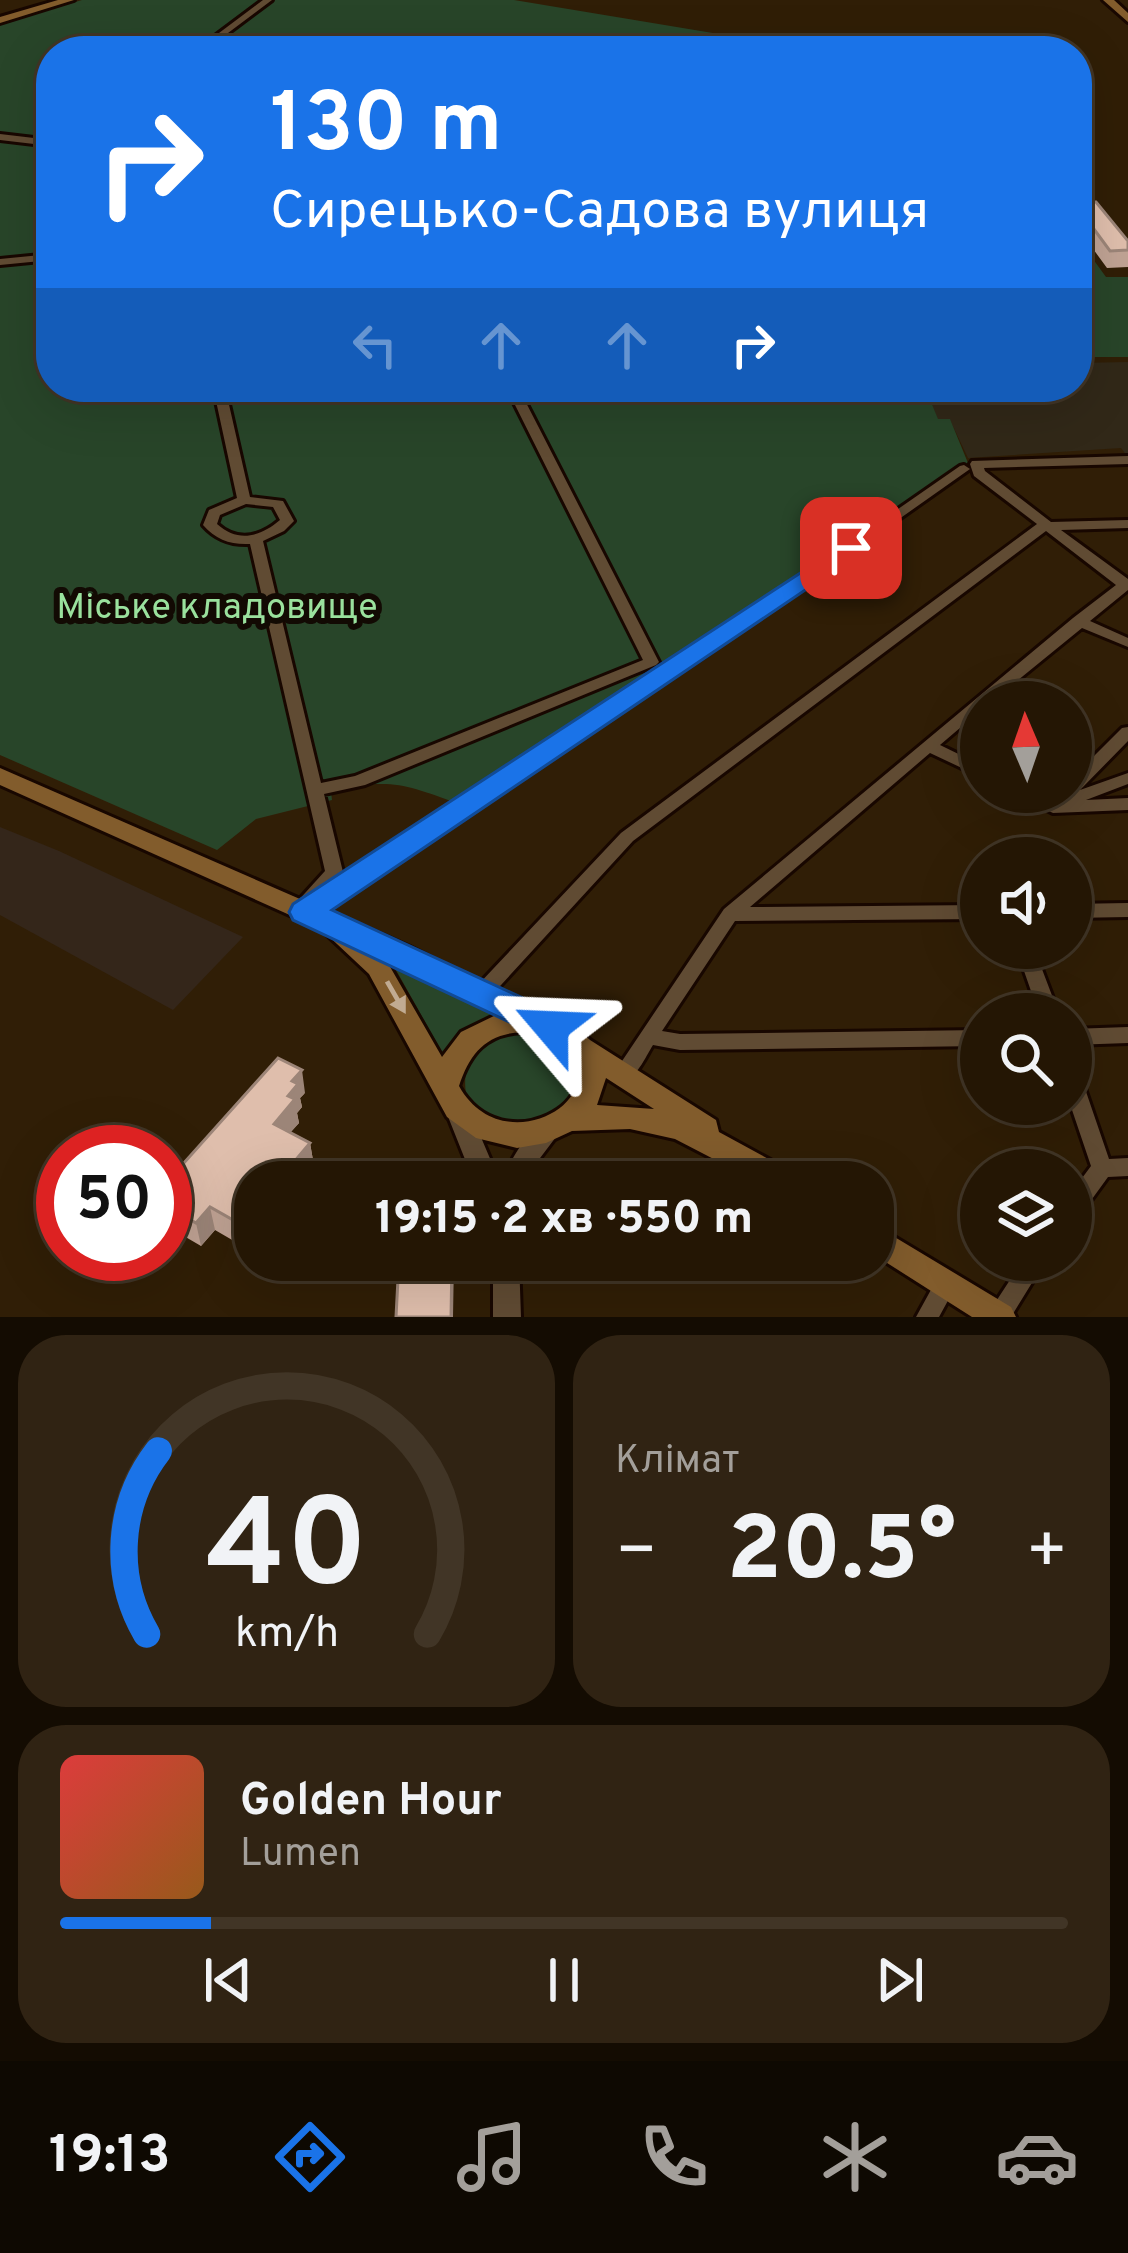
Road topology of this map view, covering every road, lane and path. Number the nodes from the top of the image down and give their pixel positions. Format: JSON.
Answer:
{"nodes":[{"id":1,"x":69,"y":0,"type":"edge"},
{"id":2,"x":268,"y":0,"type":"edge"},
{"id":3,"x":1108,"y":0,"type":"edge"},
{"id":4,"x":4,"y":17,"type":"edge"},
{"id":5,"x":1128,"y":19,"type":"edge"},
{"id":6,"x":219,"y":36,"type":"edge"},
{"id":7,"x":0,"y":137,"type":"edge"},
{"id":8,"x":36,"y":141,"type":"edge"},
{"id":9,"x":36,"y":258,"type":"edge"},
{"id":10,"x":0,"y":262,"type":"edge"},
{"id":11,"x":222,"y":402,"type":"edge"},
{"id":12,"x":520,"y":402,"type":"edge"},
{"id":13,"x":1128,"y":460,"type":"edge"},
{"id":14,"x":970,"y":466,"type":"junction"},
{"id":15,"x":244,"y":500,"type":"junction"},
{"id":16,"x":1128,"y":524,"type":"edge"},
{"id":17,"x":1044,"y":526,"type":"junction"},
{"id":18,"x":256,"y":539,"type":"junction"},
{"id":19,"x":1125,"y":583,"type":"edge"},
{"id":20,"x":1078,"y":621,"type":"junction"},
{"id":21,"x":1128,"y":643,"type":"edge"},
{"id":22,"x":1006,"y":681,"type":"edge"},
{"id":23,"x":960,"y":719,"type":"edge"},
{"id":24,"x":1128,"y":732,"type":"edge"},
{"id":25,"x":928,"y":746,"type":"junction"},
{"id":26,"x":960,"y":762,"type":"edge"},
{"id":27,"x":1092,"y":767,"type":"edge"},
{"id":28,"x":0,"y":776,"type":"edge"},
{"id":29,"x":1128,"y":778,"type":"edge"},
{"id":30,"x":315,"y":790,"type":"junction"},
{"id":31,"x":1092,"y":792,"type":"edge"},
{"id":32,"x":1128,"y":804,"type":"edge"},
{"id":33,"x":1092,"y":805,"type":"edge"},
{"id":34,"x":1128,"y":910,"type":"edge"},
{"id":35,"x":1092,"y":911,"type":"edge"},
{"id":36,"x":960,"y":912,"type":"edge"},
{"id":37,"x":730,"y":914,"type":"junction"},
{"id":38,"x":312,"y":915,"type":"junction"},
{"id":39,"x":483,"y":992,"type":"junction"},
{"id":40,"x":538,"y":1023,"type":"junction"},
{"id":41,"x":1128,"y":1035,"type":"edge"},
{"id":42,"x":1092,"y":1036,"type":"edge"},
{"id":43,"x":651,"y":1037,"type":"junction"},
{"id":44,"x":960,"y":1038,"type":"edge"},
{"id":45,"x":581,"y":1048,"type":"junction"},
{"id":46,"x":624,"y":1073,"type":"junction"},
{"id":47,"x":451,"y":1096,"type":"junction"},
{"id":48,"x":1087,"y":1125,"type":"edge"},
{"id":49,"x":559,"y":1126,"type":"junction"},
{"id":50,"x":728,"y":1148,"type":"junction"},
{"id":51,"x":478,"y":1161,"type":"edge"},
{"id":52,"x":524,"y":1161,"type":"edge"},
{"id":53,"x":749,"y":1161,"type":"edge"},
{"id":54,"x":1128,"y":1167,"type":"edge"},
{"id":55,"x":1102,"y":1168,"type":"junction"},
{"id":56,"x":1092,"y":1182,"type":"edge"},
{"id":57,"x":894,"y":1251,"type":"edge"},
{"id":58,"x":506,"y":1281,"type":"edge"},
{"id":59,"x":1022,"y":1281,"type":"edge"},
{"id":60,"x":946,"y":1284,"type":"junction"},
{"id":61,"x":507,"y":1317,"type":"edge"},
{"id":62,"x":927,"y":1317,"type":"edge"},
{"id":63,"x":999,"y":1317,"type":"edge"}],
"edges":[{"from":1,"to":4,"type":"main road"},
{"from":2,"to":6,"type":"street"},
{"from":3,"to":5,"type":"main road"},
{"from":7,"to":8,"type":"street"},
{"from":9,"to":10,"type":"street"},
{"from":11,"to":15,"type":"street"},
{"from":12,"to":30,"type":"street"},
{"from":13,"to":14,"type":"street"},
{"from":14,"to":17,"type":"street"},
{"from":14,"to":38,"type":"street"},
{"from":15,"to":18,"type":"street"},
{"from":15,"to":18,"type":"street"},
{"from":16,"to":17,"type":"street"},
{"from":17,"to":19,"type":"street"},
{"from":17,"to":39,"type":"street"},
{"from":18,"to":30,"type":"street"},
{"from":19,"to":20,"type":"street"},
{"from":20,"to":21,"type":"street"},
{"from":20,"to":22,"type":"street"},
{"from":23,"to":25,"type":"street"},
{"from":24,"to":27,"type":"street"},
{"from":25,"to":26,"type":"street"},
{"from":25,"to":37,"type":"street"},
{"from":28,"to":38,"type":"main road"},
{"from":29,"to":31,"type":"street"},
{"from":30,"to":38,"type":"street"},
{"from":32,"to":33,"type":"street"},
{"from":34,"to":35,"type":"street"},
{"from":36,"to":37,"type":"street"},
{"from":37,"to":43,"type":"street"},
{"from":38,"to":39,"type":"main road"},
{"from":38,"to":47,"type":"main road","one_way":true},
{"from":39,"to":40,"type":"main road"},
{"from":40,"to":45,"type":"main road"},
{"from":40,"to":47,"type":"main road"},
{"from":41,"to":42,"type":"street"},
{"from":43,"to":44,"type":"street"},
{"from":43,"to":46,"type":"street"},
{"from":45,"to":46,"type":"main road"},
{"from":45,"to":49,"type":"main road"},
{"from":46,"to":50,"type":"main road"},
{"from":47,"to":49,"type":"main road"},
{"from":47,"to":51,"type":"street"},
{"from":48,"to":55,"type":"street"},
{"from":49,"to":50,"type":"main road"},
{"from":49,"to":52,"type":"street"},
{"from":50,"to":53,"type":"main road"},
{"from":54,"to":55,"type":"street"},
{"from":55,"to":56,"type":"street"},
{"from":57,"to":60,"type":"main road"},
{"from":58,"to":61,"type":"street"},
{"from":59,"to":63,"type":"street"},
{"from":60,"to":62,"type":"street"},
{"from":60,"to":63,"type":"main road"}]}
